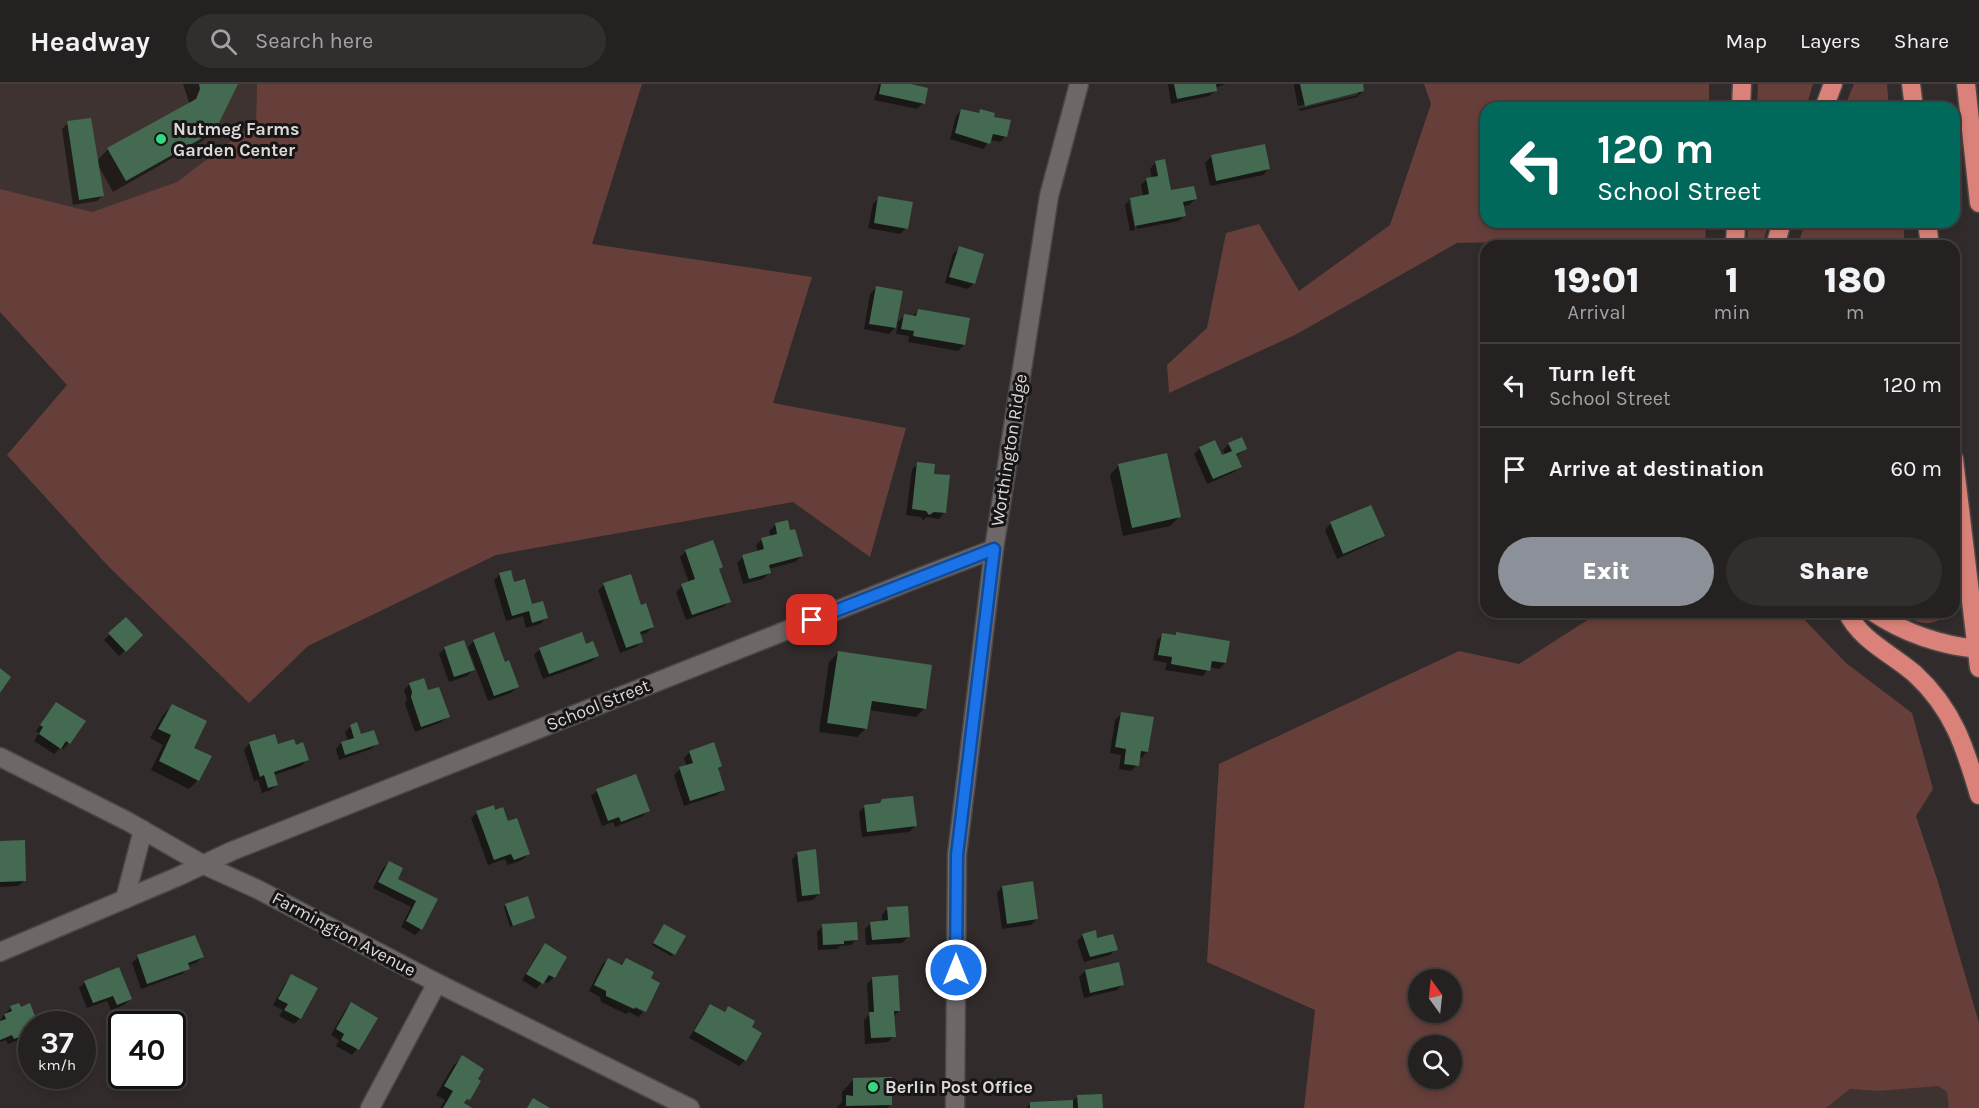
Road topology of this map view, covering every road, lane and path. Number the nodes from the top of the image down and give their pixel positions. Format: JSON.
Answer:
{"nodes":[{"id":1,"x":1079,"y":84,"type":"edge"},
{"id":2,"x":1742,"y":84,"type":"edge"},
{"id":3,"x":1833,"y":84,"type":"edge"},
{"id":4,"x":1911,"y":84,"type":"edge"},
{"id":5,"x":1966,"y":84,"type":"edge"},
{"id":6,"x":1741,"y":102,"type":"edge"},
{"id":7,"x":1826,"y":102,"type":"edge"},
{"id":8,"x":1913,"y":102,"type":"edge"},
{"id":9,"x":1979,"y":203,"type":"edge"},
{"id":10,"x":1960,"y":506,"type":"edge"},
{"id":11,"x":994,"y":549,"type":"junction"},
{"id":12,"x":1851,"y":618,"type":"edge"},
{"id":13,"x":1884,"y":618,"type":"edge"},
{"id":14,"x":1978,"y":649,"type":"edge"},
{"id":15,"x":1979,"y":668,"type":"edge"},
{"id":16,"x":0,"y":757,"type":"edge"},
{"id":17,"x":1979,"y":795,"type":"edge"},
{"id":18,"x":143,"y":830,"type":"junction"},
{"id":19,"x":204,"y":865,"type":"junction"},
{"id":20,"x":125,"y":899,"type":"junction"},
{"id":21,"x":0,"y":952,"type":"edge"},
{"id":22,"x":437,"y":983,"type":"junction"},
{"id":23,"x":370,"y":1108,"type":"edge"},
{"id":24,"x":690,"y":1108,"type":"edge"},
{"id":25,"x":956,"y":1108,"type":"edge"}],
"edges":[{"from":1,"to":11,"type":"street","name":"Worthington Ridge"},
{"from":2,"to":6,"type":"highway"},
{"from":3,"to":7,"type":"highway"},
{"from":4,"to":8,"type":"highway"},
{"from":5,"to":9,"type":"highway"},
{"from":10,"to":14,"type":"highway"},
{"from":11,"to":19,"type":"street","name":"School Street"},
{"from":11,"to":25,"type":"street","name":"Worthington Ridge"},
{"from":12,"to":17,"type":"highway"},
{"from":13,"to":14,"type":"highway"},
{"from":14,"to":15,"type":"highway"},
{"from":16,"to":18,"type":"street","name":"Farmington Avenue"},
{"from":18,"to":19,"type":"street","name":"Farmington Avenue"},
{"from":18,"to":20,"type":"street"},
{"from":19,"to":20,"type":"street","name":"School Street"},
{"from":19,"to":22,"type":"street","name":"Farmington Avenue"},
{"from":20,"to":21,"type":"street","name":"School Street"},
{"from":22,"to":23,"type":"street"},
{"from":22,"to":24,"type":"street","name":"Farmington Avenue"}]}
